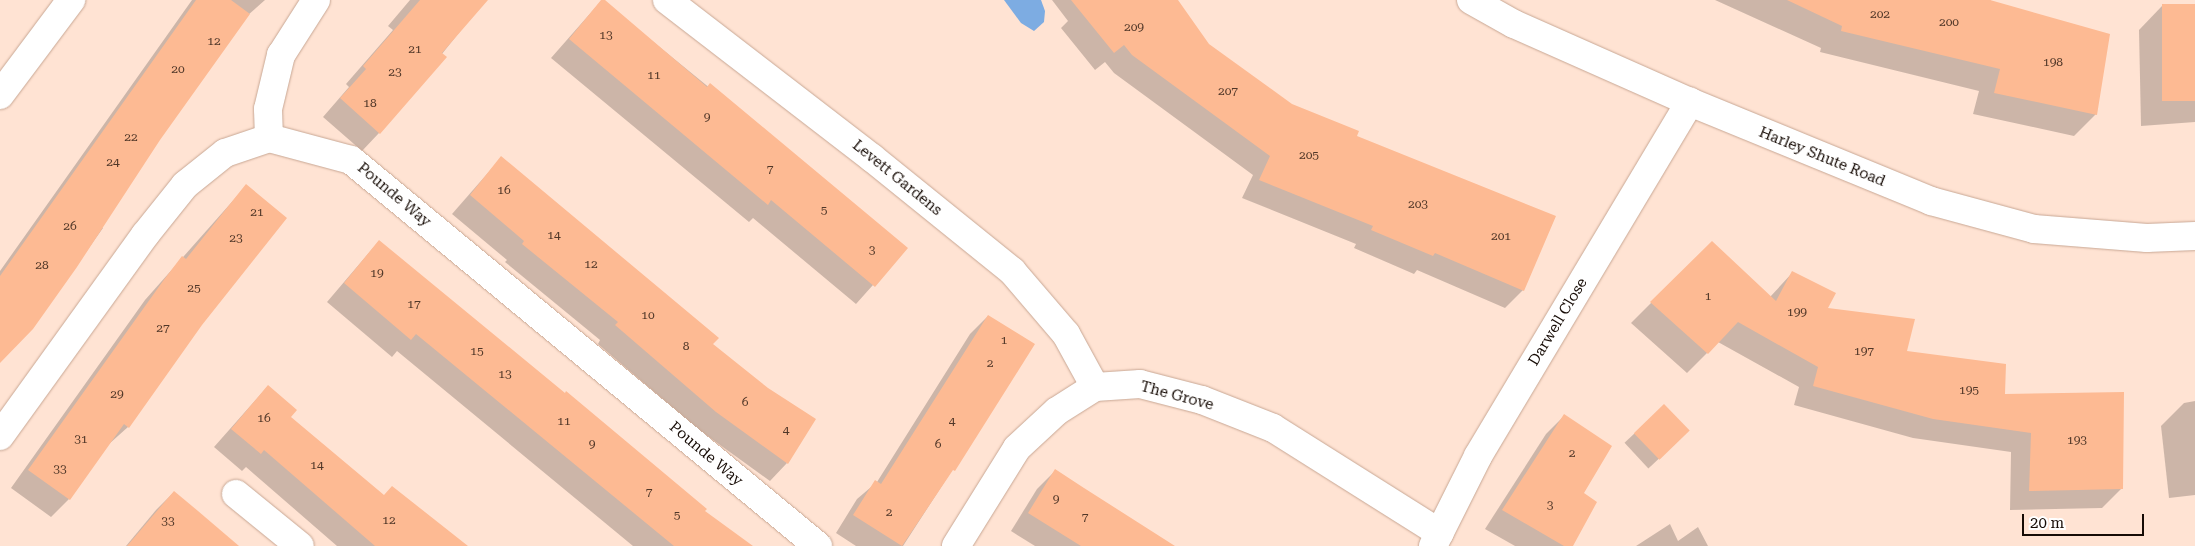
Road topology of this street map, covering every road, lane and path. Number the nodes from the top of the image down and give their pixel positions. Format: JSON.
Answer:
{"nodes":[{"id":1,"x":71,"y":0,"type":"edge"},
{"id":2,"x":316,"y":0,"type":"edge"},
{"id":3,"x":667,"y":0,"type":"edge"},
{"id":4,"x":1471,"y":0,"type":"edge"},
{"id":5,"x":0,"y":95,"type":"edge"},
{"id":6,"x":1690,"y":102,"type":"junction"},
{"id":7,"x":269,"y":138,"type":"junction"},
{"id":8,"x":2195,"y":236,"type":"edge"},
{"id":9,"x":1094,"y":388,"type":"junction"},
{"id":10,"x":0,"y":436,"type":"edge"},
{"id":11,"x":236,"y":494,"type":"dead end"},
{"id":12,"x":1436,"y":539,"type":"edge"},
{"id":13,"x":300,"y":546,"type":"edge"},
{"id":14,"x":818,"y":546,"type":"edge"},
{"id":15,"x":956,"y":546,"type":"edge"}],
"edges":[{"from":1,"to":5,"type":"street"},
{"from":2,"to":7,"type":"street"},
{"from":3,"to":9,"type":"street","name":"Levett Gardens"},
{"from":4,"to":6,"type":"street","name":"Harley Shute Road"},
{"from":6,"to":8,"type":"street","name":"Harley Shute Road"},
{"from":6,"to":12,"type":"street","name":"Darwell Close"},
{"from":7,"to":10,"type":"street"},
{"from":7,"to":14,"type":"street","name":"Pounde Way"},
{"from":9,"to":12,"type":"street","name":"The Grove"},
{"from":9,"to":15,"type":"street","name":"The Grove"},
{"from":11,"to":13,"type":"street"}]}
